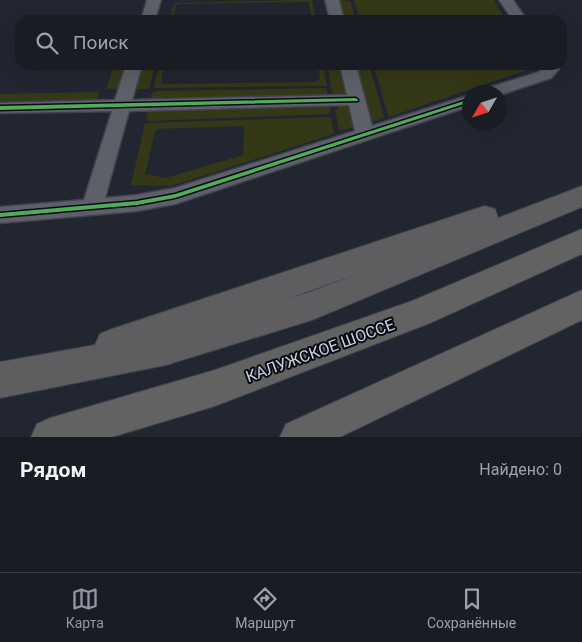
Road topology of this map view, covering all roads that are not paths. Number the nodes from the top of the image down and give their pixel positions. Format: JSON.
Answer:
{"nodes":[{"id":1,"x":154,"y":0,"type":"edge"},
{"id":2,"x":332,"y":0,"type":"edge"},
{"id":3,"x":506,"y":0,"type":"edge"},
{"id":4,"x":150,"y":15,"type":"edge"},
{"id":5,"x":336,"y":15,"type":"edge"},
{"id":6,"x":516,"y":15,"type":"edge"},
{"id":7,"x":132,"y":70,"type":"edge"},
{"id":8,"x":349,"y":70,"type":"edge"},
{"id":9,"x":550,"y":70,"type":"edge"},
{"id":10,"x":507,"y":87,"type":"edge"},
{"id":11,"x":356,"y":100,"type":"junction"},
{"id":12,"x":462,"y":103,"type":"edge"},
{"id":13,"x":122,"y":105,"type":"junction"},
{"id":14,"x":0,"y":108,"type":"edge"},
{"id":15,"x":365,"y":135,"type":"junction"},
{"id":16,"x":582,"y":184,"type":"edge"},
{"id":17,"x":582,"y":196,"type":"edge"},
{"id":18,"x":92,"y":206,"type":"junction"},
{"id":19,"x":0,"y":215,"type":"edge"},
{"id":20,"x":582,"y":241,"type":"edge"},
{"id":21,"x":582,"y":304,"type":"edge"},
{"id":22,"x":10,"y":378,"type":"edge"},
{"id":23,"x":50,"y":437,"type":"edge"},
{"id":24,"x":299,"y":437,"type":"edge"}],
"edges":[{"from":1,"to":4,"type":"street"},
{"from":2,"to":5,"type":"street"},
{"from":3,"to":6,"type":"street"},
{"from":7,"to":13,"type":"street"},
{"from":8,"to":11,"type":"street"},
{"from":9,"to":10,"type":"street"},
{"from":11,"to":13,"type":"street"},
{"from":11,"to":15,"type":"street"},
{"from":12,"to":15,"type":"street"},
{"from":13,"to":14,"type":"street"},
{"from":13,"to":18,"type":"street"},
{"from":15,"to":18,"type":"street"},
{"from":16,"to":22,"type":"main road"},
{"from":17,"to":22,"type":"main road"},
{"from":18,"to":19,"type":"street"},
{"from":20,"to":23,"type":"highway","name":"КАЛУЖСКОЕ ШОССЕ"},
{"from":21,"to":24,"type":"highway"}]}
